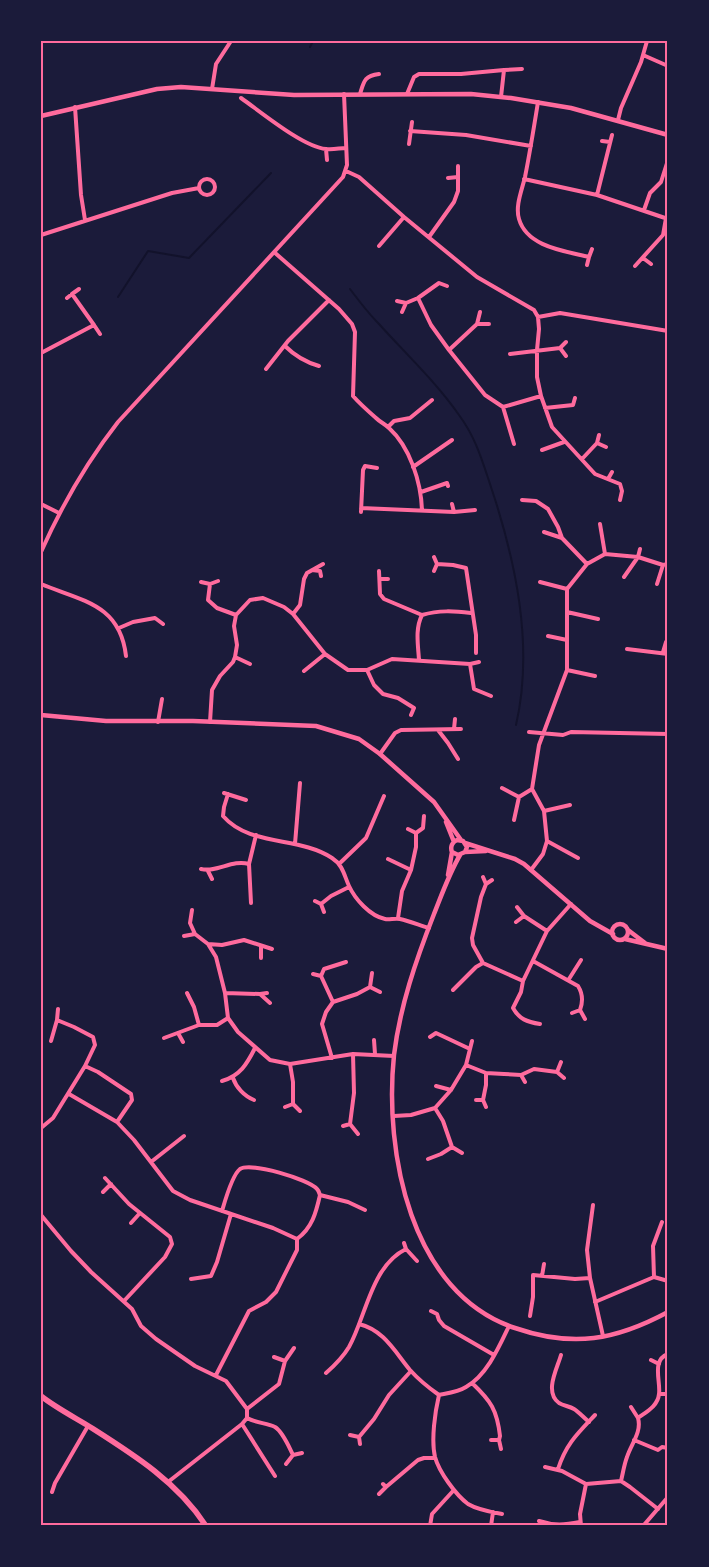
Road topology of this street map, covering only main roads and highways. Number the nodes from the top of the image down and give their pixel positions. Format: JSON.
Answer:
{"nodes":[{"id":1,"x":41,"y":1396,"type":"edge"},
{"id":2,"x":206,"y":1526,"type":"edge"}],
"edges":[{"from":1,"to":2,"type":"main road"}]}
